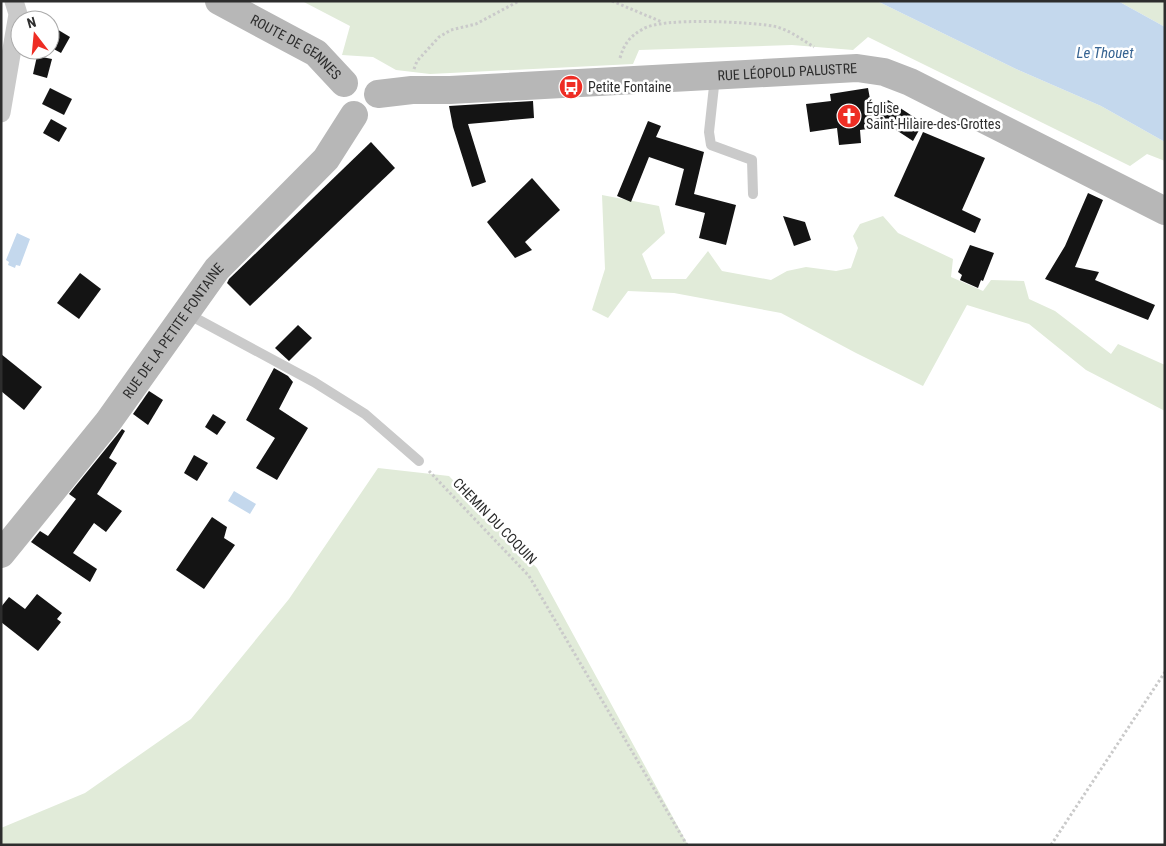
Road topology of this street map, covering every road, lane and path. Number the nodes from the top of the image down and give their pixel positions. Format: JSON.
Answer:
{"nodes":[{"id":1,"x":14,"y":1,"type":"edge"},
{"id":2,"x":218,"y":1,"type":"edge"},
{"id":3,"x":519,"y":1,"type":"edge"},
{"id":4,"x":612,"y":1,"type":"edge"},
{"id":5,"x":662,"y":22,"type":"junction"},
{"id":6,"x":829,"y":68,"type":"junction"},
{"id":7,"x":716,"y":74,"type":"junction"},
{"id":8,"x":618,"y":80,"type":"junction"},
{"id":9,"x":344,"y":83,"type":"junction"},
{"id":10,"x":412,"y":90,"type":"junction"},
{"id":11,"x":378,"y":94,"type":"junction"},
{"id":12,"x":1,"y":113,"type":"edge"},
{"id":13,"x":354,"y":115,"type":"junction"},
{"id":14,"x":753,"y":194,"type":"dead end"},
{"id":15,"x":1165,"y":211,"type":"edge"},
{"id":16,"x":185,"y":312,"type":"junction"},
{"id":17,"x":419,"y":461,"type":"joint"},
{"id":18,"x":1,"y":554,"type":"edge"},
{"id":19,"x":1165,"y":672,"type":"edge"},
{"id":20,"x":686,"y":845,"type":"edge"},
{"id":21,"x":1051,"y":845,"type":"edge"}],
"edges":[{"from":1,"to":12,"type":"street"},
{"from":2,"to":9,"type":"main road","name":"ROUTE DE GENNES"},
{"from":3,"to":10,"type":"path"},
{"from":4,"to":5,"type":"path"},
{"from":5,"to":6,"type":"path"},
{"from":5,"to":8,"type":"path"},
{"from":6,"to":7,"type":"main road","name":"RUE LÉOPOLD PALUSTRE"},
{"from":6,"to":15,"type":"main road","name":"RUE LÉOPOLD PALUSTRE"},
{"from":7,"to":8,"type":"main road","name":"RUE LÉOPOLD PALUSTRE"},
{"from":7,"to":14,"type":"lane"},
{"from":8,"to":10,"type":"main road","name":"RUE LÉOPOLD PALUSTRE"},
{"from":9,"to":11,"type":"main road","name":"ROUTE DE GENNES"},
{"from":9,"to":13,"type":"main road","name":"ROUTE DE GENNES"},
{"from":10,"to":11,"type":"main road","name":"RUE LÉOPOLD PALUSTRE"},
{"from":11,"to":13,"type":"main road"},
{"from":13,"to":16,"type":"main road","name":"RUE DE LA PETITE FONTAINE"},
{"from":16,"to":17,"type":"lane"},
{"from":16,"to":18,"type":"main road","name":"RUE DE LA PETITE FONTAINE"},
{"from":17,"to":20,"type":"path","name":"CHEMIN DU COQUIN"},
{"from":19,"to":21,"type":"path"}]}
